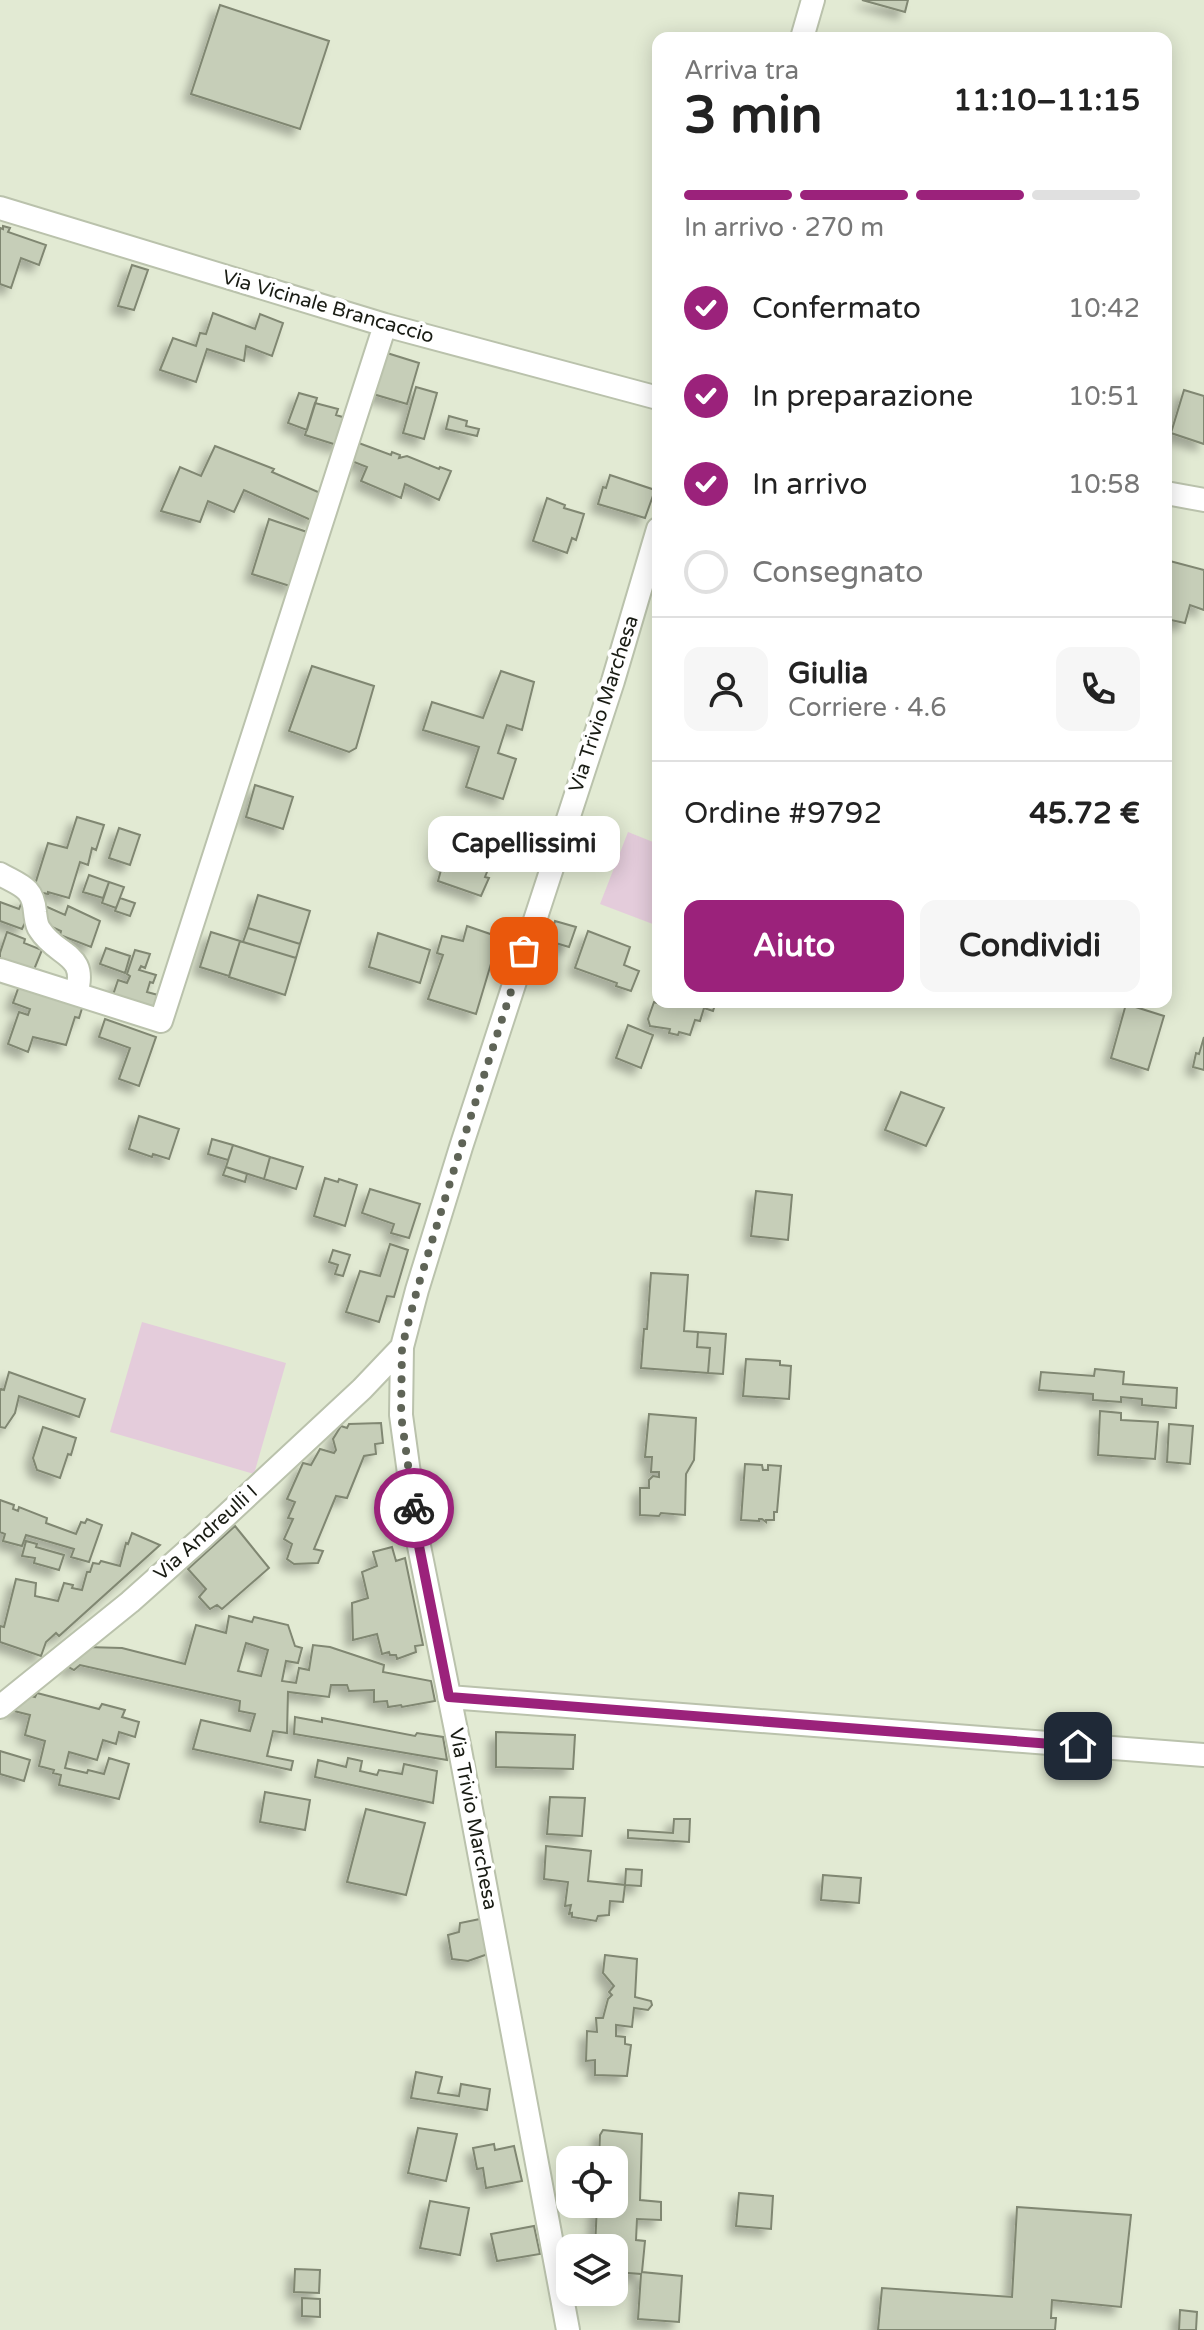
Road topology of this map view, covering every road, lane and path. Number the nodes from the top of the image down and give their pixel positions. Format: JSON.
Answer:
{"nodes":[{"id":1,"x":813,"y":0,"type":"edge"},
{"id":2,"x":804,"y":32,"type":"edge"},
{"id":3,"x":0,"y":208,"type":"edge"},
{"id":4,"x":385,"y":325,"type":"junction"},
{"id":5,"x":652,"y":396,"type":"edge"},
{"id":6,"x":1172,"y":494,"type":"edge"},
{"id":7,"x":1204,"y":500,"type":"edge"},
{"id":8,"x":652,"y":549,"type":"edge"},
{"id":9,"x":0,"y":874,"type":"edge"},
{"id":10,"x":0,"y":970,"type":"edge"},
{"id":11,"x":76,"y":994,"type":"junction"},
{"id":12,"x":402,"y":1347,"type":"junction"},
{"id":13,"x":449,"y":1697,"type":"junction"},
{"id":14,"x":0,"y":1707,"type":"edge"},
{"id":15,"x":1204,"y":1755,"type":"edge"},
{"id":16,"x":568,"y":2330,"type":"edge"}],
"edges":[{"from":1,"to":2,"type":"street"},
{"from":3,"to":4,"type":"street","name":"Via Vicinale Brancaccio"},
{"from":4,"to":5,"type":"street","name":"Via Vicinale Brancaccio"},
{"from":4,"to":11,"type":"street"},
{"from":6,"to":7,"type":"street"},
{"from":8,"to":12,"type":"street","name":"Via Trivio Marchesa"},
{"from":9,"to":11,"type":"street"},
{"from":10,"to":11,"type":"street"},
{"from":12,"to":13,"type":"street","name":"Via Trivio Marchesa"},
{"from":12,"to":14,"type":"street","name":"Via Andreulli I"},
{"from":13,"to":15,"type":"street"},
{"from":13,"to":16,"type":"street","name":"Via Trivio Marchesa"}]}
